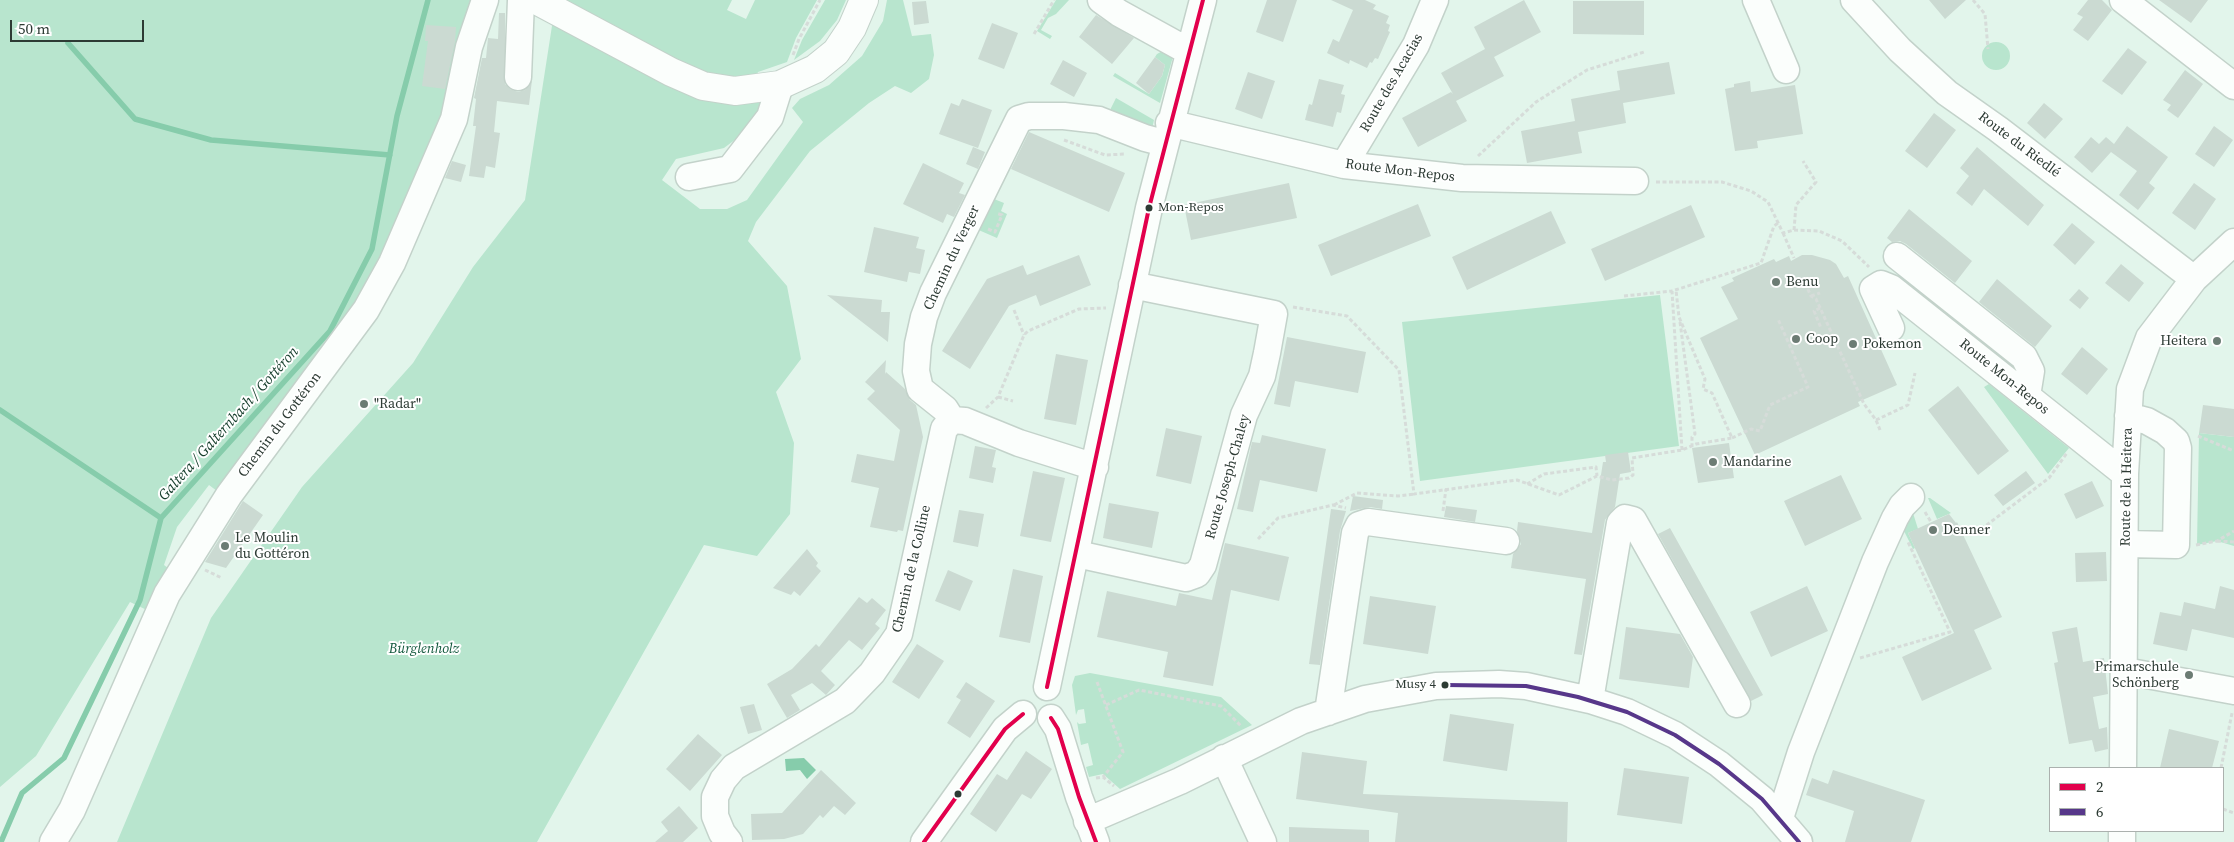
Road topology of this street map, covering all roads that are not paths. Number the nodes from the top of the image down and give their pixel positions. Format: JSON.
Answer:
{"nodes":[{"id":1,"x":485,"y":0,"type":"edge"},
{"id":2,"x":522,"y":0,"type":"edge"},
{"id":3,"x":536,"y":0,"type":"edge"},
{"id":4,"x":864,"y":0,"type":"edge"},
{"id":5,"x":1101,"y":0,"type":"edge"},
{"id":6,"x":1203,"y":0,"type":"edge"},
{"id":7,"x":1435,"y":0,"type":"edge"},
{"id":8,"x":1756,"y":0,"type":"edge"},
{"id":9,"x":1854,"y":0,"type":"edge"},
{"id":10,"x":2122,"y":0,"type":"edge"},
{"id":11,"x":1188,"y":51,"type":"junction"},
{"id":12,"x":1786,"y":70,"type":"dead end"},
{"id":13,"x":518,"y":77,"type":"dead end"},
{"id":14,"x":777,"y":85,"type":"junction"},
{"id":15,"x":2234,"y":86,"type":"edge"},
{"id":16,"x":1167,"y":133,"type":"junction"},
{"id":17,"x":1344,"y":164,"type":"junction"},
{"id":18,"x":689,"y":177,"type":"dead end"},
{"id":19,"x":1634,"y":181,"type":"road end"},
{"id":20,"x":2234,"y":242,"type":"edge"},
{"id":21,"x":1897,"y":256,"type":"dead end"},
{"id":22,"x":2194,"y":279,"type":"junction"},
{"id":23,"x":1129,"y":296,"type":"junction"},
{"id":24,"x":1890,"y":328,"type":"dead end"},
{"id":25,"x":2027,"y":396,"type":"junction"},
{"id":26,"x":2128,"y":416,"type":"junction"},
{"id":27,"x":958,"y":421,"type":"junction"},
{"id":28,"x":1095,"y":467,"type":"junction"},
{"id":29,"x":2125,"y":474,"type":"junction"},
{"id":30,"x":1912,"y":497,"type":"dead end"},
{"id":31,"x":1506,"y":540,"type":"dead end"},
{"id":32,"x":2126,"y":544,"type":"junction"},
{"id":33,"x":1077,"y":554,"type":"junction"},
{"id":34,"x":2125,"y":671,"type":"junction"},
{"id":35,"x":1047,"y":687,"type":"junction"},
{"id":36,"x":2234,"y":691,"type":"edge"},
{"id":37,"x":1590,"y":700,"type":"junction"},
{"id":38,"x":1737,"y":704,"type":"dead end"},
{"id":39,"x":1328,"y":712,"type":"junction"},
{"id":40,"x":1023,"y":714,"type":"junction"},
{"id":41,"x":1051,"y":718,"type":"junction"},
{"id":42,"x":1224,"y":758,"type":"junction"},
{"id":43,"x":2123,"y":767,"type":"edge"},
{"id":44,"x":1780,"y":818,"type":"junction"},
{"id":45,"x":1092,"y":831,"type":"edge"},
{"id":46,"x":53,"y":842,"type":"edge"},
{"id":47,"x":729,"y":842,"type":"edge"},
{"id":48,"x":924,"y":842,"type":"edge"},
{"id":49,"x":1263,"y":842,"type":"edge"},
{"id":50,"x":1799,"y":842,"type":"edge"}],
"edges":[{"from":1,"to":46,"type":"street","name":"Chemin du Gottéron"},
{"from":2,"to":13,"type":"street"},
{"from":3,"to":14,"type":"main road"},
{"from":4,"to":14,"type":"main road"},
{"from":5,"to":11,"type":"street"},
{"from":6,"to":11,"type":"street"},
{"from":7,"to":17,"type":"street","name":"Route des Acacias"},
{"from":8,"to":12,"type":"street"},
{"from":9,"to":22,"type":"street","name":"Route du Riedlé"},
{"from":10,"to":15,"type":"street"},
{"from":11,"to":16,"type":"street"},
{"from":14,"to":18,"type":"street"},
{"from":16,"to":17,"type":"street","name":"Route Mon-Repos"},
{"from":16,"to":23,"type":"street"},
{"from":16,"to":27,"type":"street","name":"Chemin du Verger"},
{"from":17,"to":19,"type":"street","name":"Route Mon-Repos"},
{"from":20,"to":22,"type":"street","name":"Route de la Heitera"},
{"from":21,"to":25,"type":"street"},
{"from":22,"to":26,"type":"street","name":"Route de la Heitera"},
{"from":23,"to":28,"type":"street"},
{"from":23,"to":33,"type":"street","name":"Route Joseph-Chaley"},
{"from":24,"to":25,"type":"street","name":"Route Mon-Repos"},
{"from":25,"to":29,"type":"street","name":"Route Mon-Repos"},
{"from":26,"to":29,"type":"street","name":"Route de la Heitera"},
{"from":26,"to":32,"type":"street"},
{"from":27,"to":28,"type":"street"},
{"from":27,"to":47,"type":"street","name":"Chemin de la Colline"},
{"from":28,"to":33,"type":"street"},
{"from":29,"to":32,"type":"street","name":"Route de la Heitera"},
{"from":30,"to":44,"type":"street"},
{"from":31,"to":39,"type":"street"},
{"from":32,"to":34,"type":"street","name":"Route de la Heitera"},
{"from":33,"to":35,"type":"street"},
{"from":34,"to":36,"type":"street"},
{"from":34,"to":43,"type":"street","name":"Route de la Heitera"},
{"from":35,"to":40,"type":"street"},
{"from":35,"to":41,"type":"street"},
{"from":37,"to":38,"type":"street"},
{"from":37,"to":39,"type":"street"},
{"from":37,"to":44,"type":"street"},
{"from":39,"to":42,"type":"street"},
{"from":40,"to":41,"type":"street"},
{"from":40,"to":48,"type":"street"},
{"from":41,"to":45,"type":"street"},
{"from":42,"to":45,"type":"street"},
{"from":42,"to":49,"type":"street"},
{"from":44,"to":50,"type":"street"}]}
